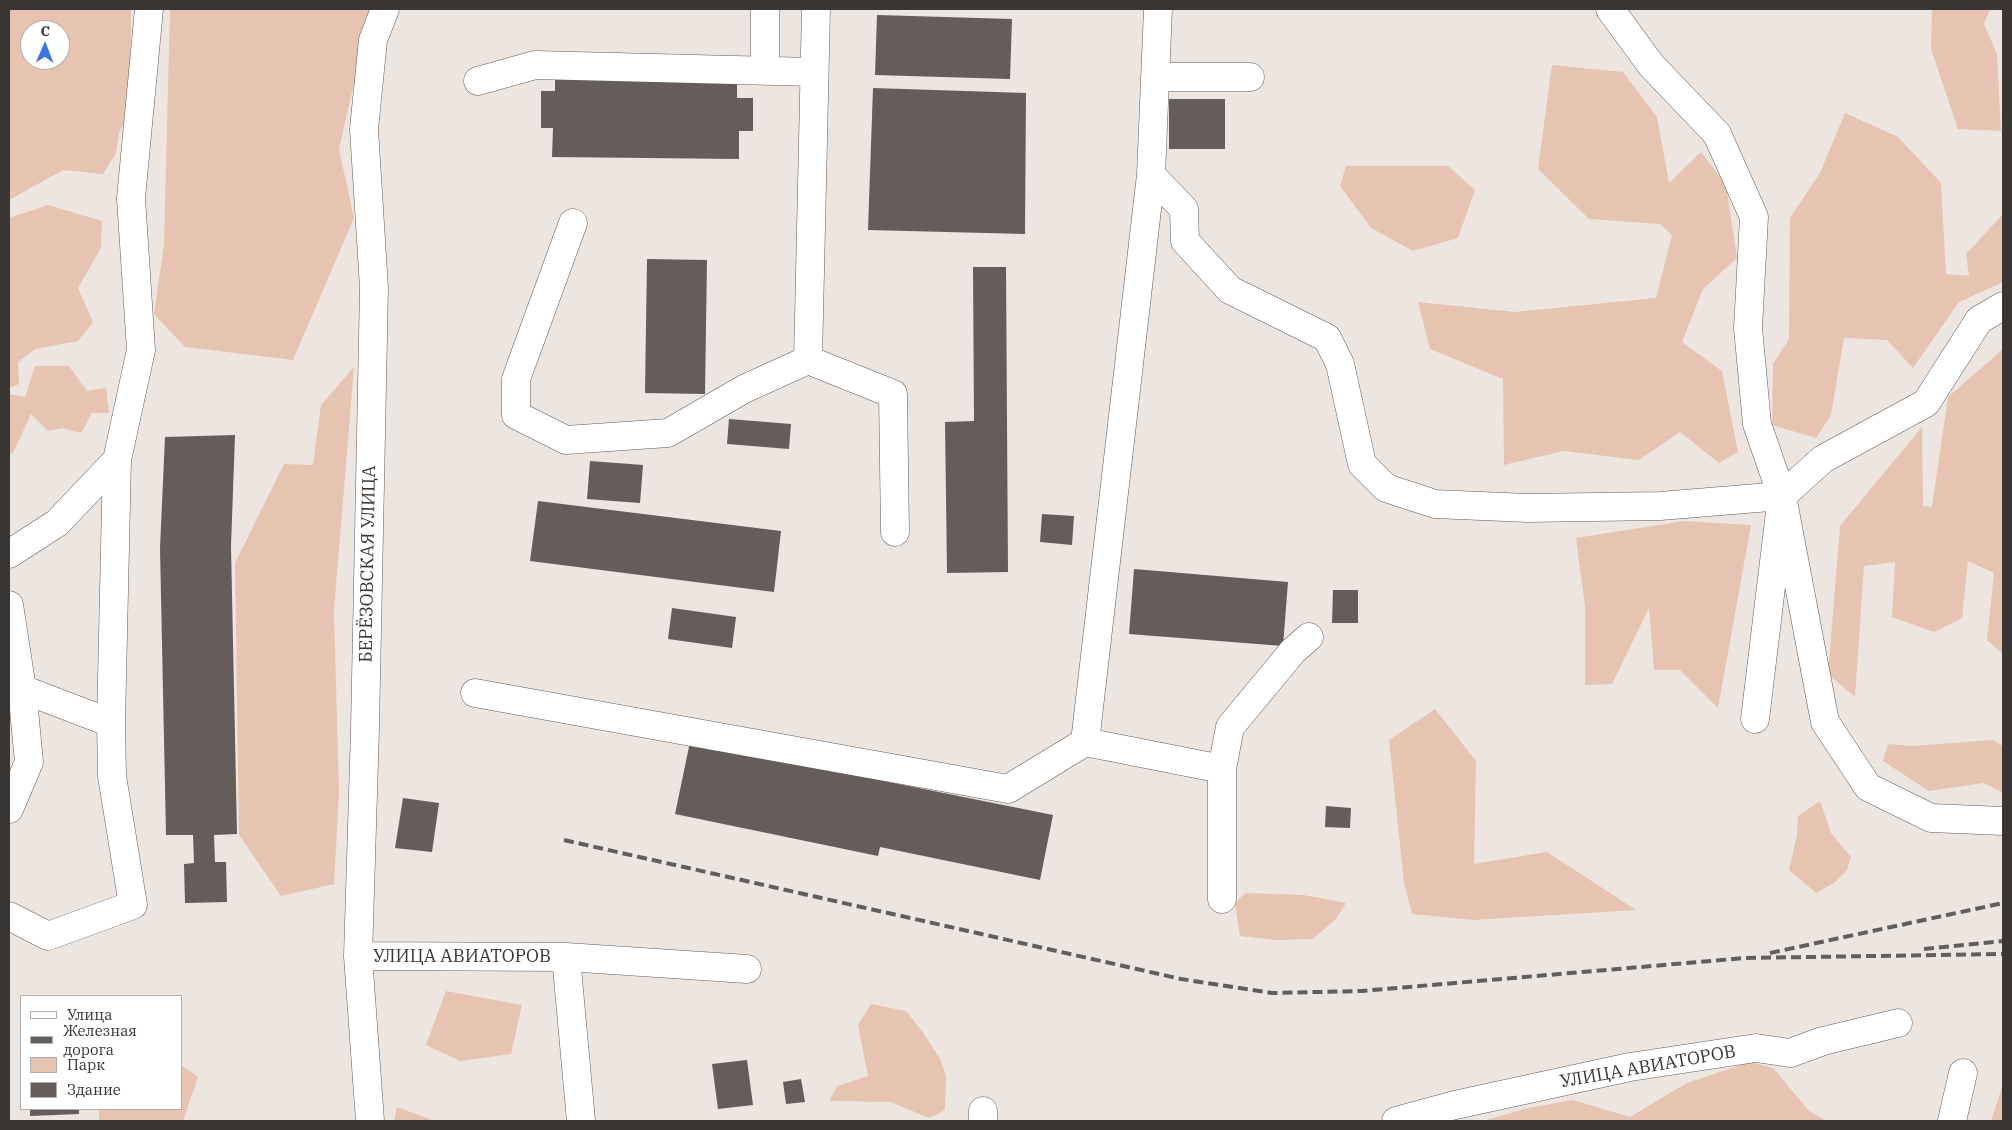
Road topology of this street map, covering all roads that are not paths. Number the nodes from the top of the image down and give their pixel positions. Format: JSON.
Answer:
{"nodes":[{"id":1,"x":149,"y":9,"type":"edge"},
{"id":2,"x":385,"y":9,"type":"edge"},
{"id":3,"x":765,"y":9,"type":"edge"},
{"id":4,"x":816,"y":9,"type":"edge"},
{"id":5,"x":1158,"y":9,"type":"edge"},
{"id":6,"x":1610,"y":9,"type":"edge"},
{"id":7,"x":765,"y":70,"type":"junction"},
{"id":8,"x":814,"y":72,"type":"junction"},
{"id":9,"x":1155,"y":77,"type":"junction"},
{"id":10,"x":1250,"y":77,"type":"dead end"},
{"id":11,"x":478,"y":81,"type":"dead end"},
{"id":12,"x":1151,"y":175,"type":"junction"},
{"id":13,"x":572,"y":223,"type":"dead end"},
{"id":14,"x":2003,"y":306,"type":"edge"},
{"id":15,"x":808,"y":360,"type":"junction"},
{"id":16,"x":117,"y":460,"type":"junction"},
{"id":17,"x":1782,"y":496,"type":"junction"},
{"id":18,"x":895,"y":532,"type":"dead end"},
{"id":19,"x":9,"y":554,"type":"edge"},
{"id":20,"x":9,"y":606,"type":"edge"},
{"id":21,"x":1309,"y":637,"type":"dead end"},
{"id":22,"x":22,"y":689,"type":"junction"},
{"id":23,"x":474,"y":693,"type":"dead end"},
{"id":24,"x":1755,"y":719,"type":"dead end"},
{"id":25,"x":111,"y":723,"type":"junction"},
{"id":26,"x":1085,"y":742,"type":"junction"},
{"id":27,"x":1222,"y":769,"type":"junction"},
{"id":28,"x":9,"y":809,"type":"edge"},
{"id":29,"x":2003,"y":821,"type":"edge"},
{"id":30,"x":1222,"y":899,"type":"dead end"},
{"id":31,"x":9,"y":916,"type":"edge"},
{"id":32,"x":358,"y":956,"type":"junction"},
{"id":33,"x":566,"y":957,"type":"junction"},
{"id":34,"x":747,"y":969,"type":"dead end"},
{"id":35,"x":1898,"y":1022,"type":"dead end"},
{"id":36,"x":1963,"y":1073,"type":"dead end"},
{"id":37,"x":370,"y":1121,"type":"edge"},
{"id":38,"x":581,"y":1121,"type":"edge"},
{"id":39,"x":1396,"y":1121,"type":"edge"},
{"id":40,"x":1952,"y":1121,"type":"edge"}],
"edges":[{"from":1,"to":16,"type":"street"},
{"from":2,"to":32,"type":"street","name":"БЕРЁЗОВСКАЯ УЛИЦА"},
{"from":3,"to":7,"type":"street"},
{"from":4,"to":8,"type":"street"},
{"from":5,"to":9,"type":"street"},
{"from":6,"to":17,"type":"street"},
{"from":7,"to":8,"type":"street"},
{"from":7,"to":11,"type":"street"},
{"from":8,"to":15,"type":"street"},
{"from":9,"to":10,"type":"street"},
{"from":9,"to":12,"type":"street"},
{"from":12,"to":17,"type":"street"},
{"from":12,"to":26,"type":"street"},
{"from":13,"to":15,"type":"street"},
{"from":14,"to":17,"type":"street"},
{"from":15,"to":18,"type":"street"},
{"from":16,"to":19,"type":"street"},
{"from":16,"to":25,"type":"street"},
{"from":17,"to":24,"type":"street"},
{"from":17,"to":29,"type":"street"},
{"from":20,"to":22,"type":"street"},
{"from":21,"to":27,"type":"street"},
{"from":22,"to":25,"type":"street"},
{"from":22,"to":28,"type":"street"},
{"from":23,"to":26,"type":"street"},
{"from":25,"to":31,"type":"street"},
{"from":26,"to":27,"type":"street"},
{"from":27,"to":30,"type":"street"},
{"from":32,"to":33,"type":"street","name":"УЛИЦА АВИАТОРОВ"},
{"from":32,"to":37,"type":"street","name":"БЕРЁЗОВСКАЯ УЛИЦА"},
{"from":33,"to":34,"type":"street","name":"УЛИЦА АВИАТОРОВ"},
{"from":33,"to":38,"type":"street","name":"УЛИЦА АВИАТОРОВ"},
{"from":35,"to":39,"type":"street","name":"УЛИЦА АВИАТОРОВ"},
{"from":36,"to":40,"type":"street"}]}
